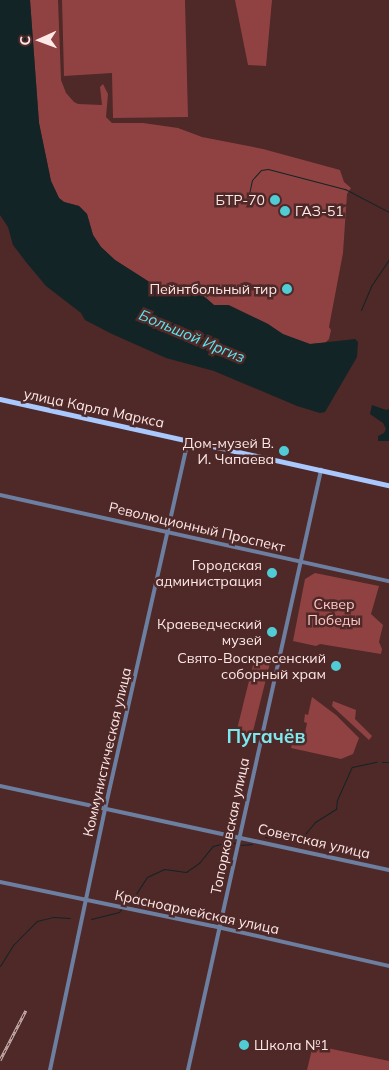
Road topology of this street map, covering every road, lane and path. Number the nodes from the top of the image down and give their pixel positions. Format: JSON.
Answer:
{"nodes":[{"id":1,"x":0,"y":399,"type":"edge"},
{"id":2,"x":188,"y":440,"type":"junction"},
{"id":3,"x":321,"y":470,"type":"junction"},
{"id":4,"x":389,"y":485,"type":"edge"},
{"id":5,"x":0,"y":495,"type":"edge"},
{"id":6,"x":168,"y":532,"type":"junction"},
{"id":7,"x":300,"y":562,"type":"junction"},
{"id":8,"x":389,"y":581,"type":"edge"},
{"id":9,"x":0,"y":786,"type":"edge"},
{"id":10,"x":105,"y":809,"type":"junction"},
{"id":11,"x":239,"y":836,"type":"junction"},
{"id":12,"x":389,"y":870,"type":"edge"},
{"id":13,"x":0,"y":882,"type":"edge"},
{"id":14,"x":85,"y":900,"type":"junction"},
{"id":15,"x":220,"y":928,"type":"junction"},
{"id":16,"x":389,"y":966,"type":"edge"},
{"id":17,"x":50,"y":1070,"type":"edge"},
{"id":18,"x":188,"y":1070,"type":"edge"}],
"edges":[{"from":1,"to":2,"type":"main road","name":"улица Карла Маркса"},
{"from":2,"to":3,"type":"main road","name":"улица Карла Маркса"},
{"from":2,"to":6,"type":"street","name":"Коммунистическая улица"},
{"from":3,"to":4,"type":"main road","name":"улица Карла Маркса"},
{"from":3,"to":7,"type":"street","name":"Топорковская улица"},
{"from":5,"to":6,"type":"street","name":"Революционный Проспект"},
{"from":6,"to":7,"type":"street","name":"Революционный Проспект"},
{"from":6,"to":10,"type":"street","name":"Коммунистическая улица"},
{"from":7,"to":8,"type":"street","name":"Революционный Проспект"},
{"from":7,"to":11,"type":"street","name":"Топорковская улица"},
{"from":9,"to":10,"type":"street","name":"Советская улица"},
{"from":10,"to":11,"type":"street","name":"Советская улица"},
{"from":10,"to":14,"type":"street","name":"Коммунистическая улица"},
{"from":11,"to":12,"type":"street","name":"Советская улица"},
{"from":11,"to":15,"type":"street","name":"Топорковская улица"},
{"from":13,"to":14,"type":"street","name":"Красноармейская улица"},
{"from":14,"to":15,"type":"street","name":"Красноармейская улица"},
{"from":14,"to":17,"type":"street","name":"Коммунистическая улица"},
{"from":15,"to":16,"type":"street","name":"Красноармейская улица"},
{"from":15,"to":18,"type":"street","name":"Топорковская улица"}]}
